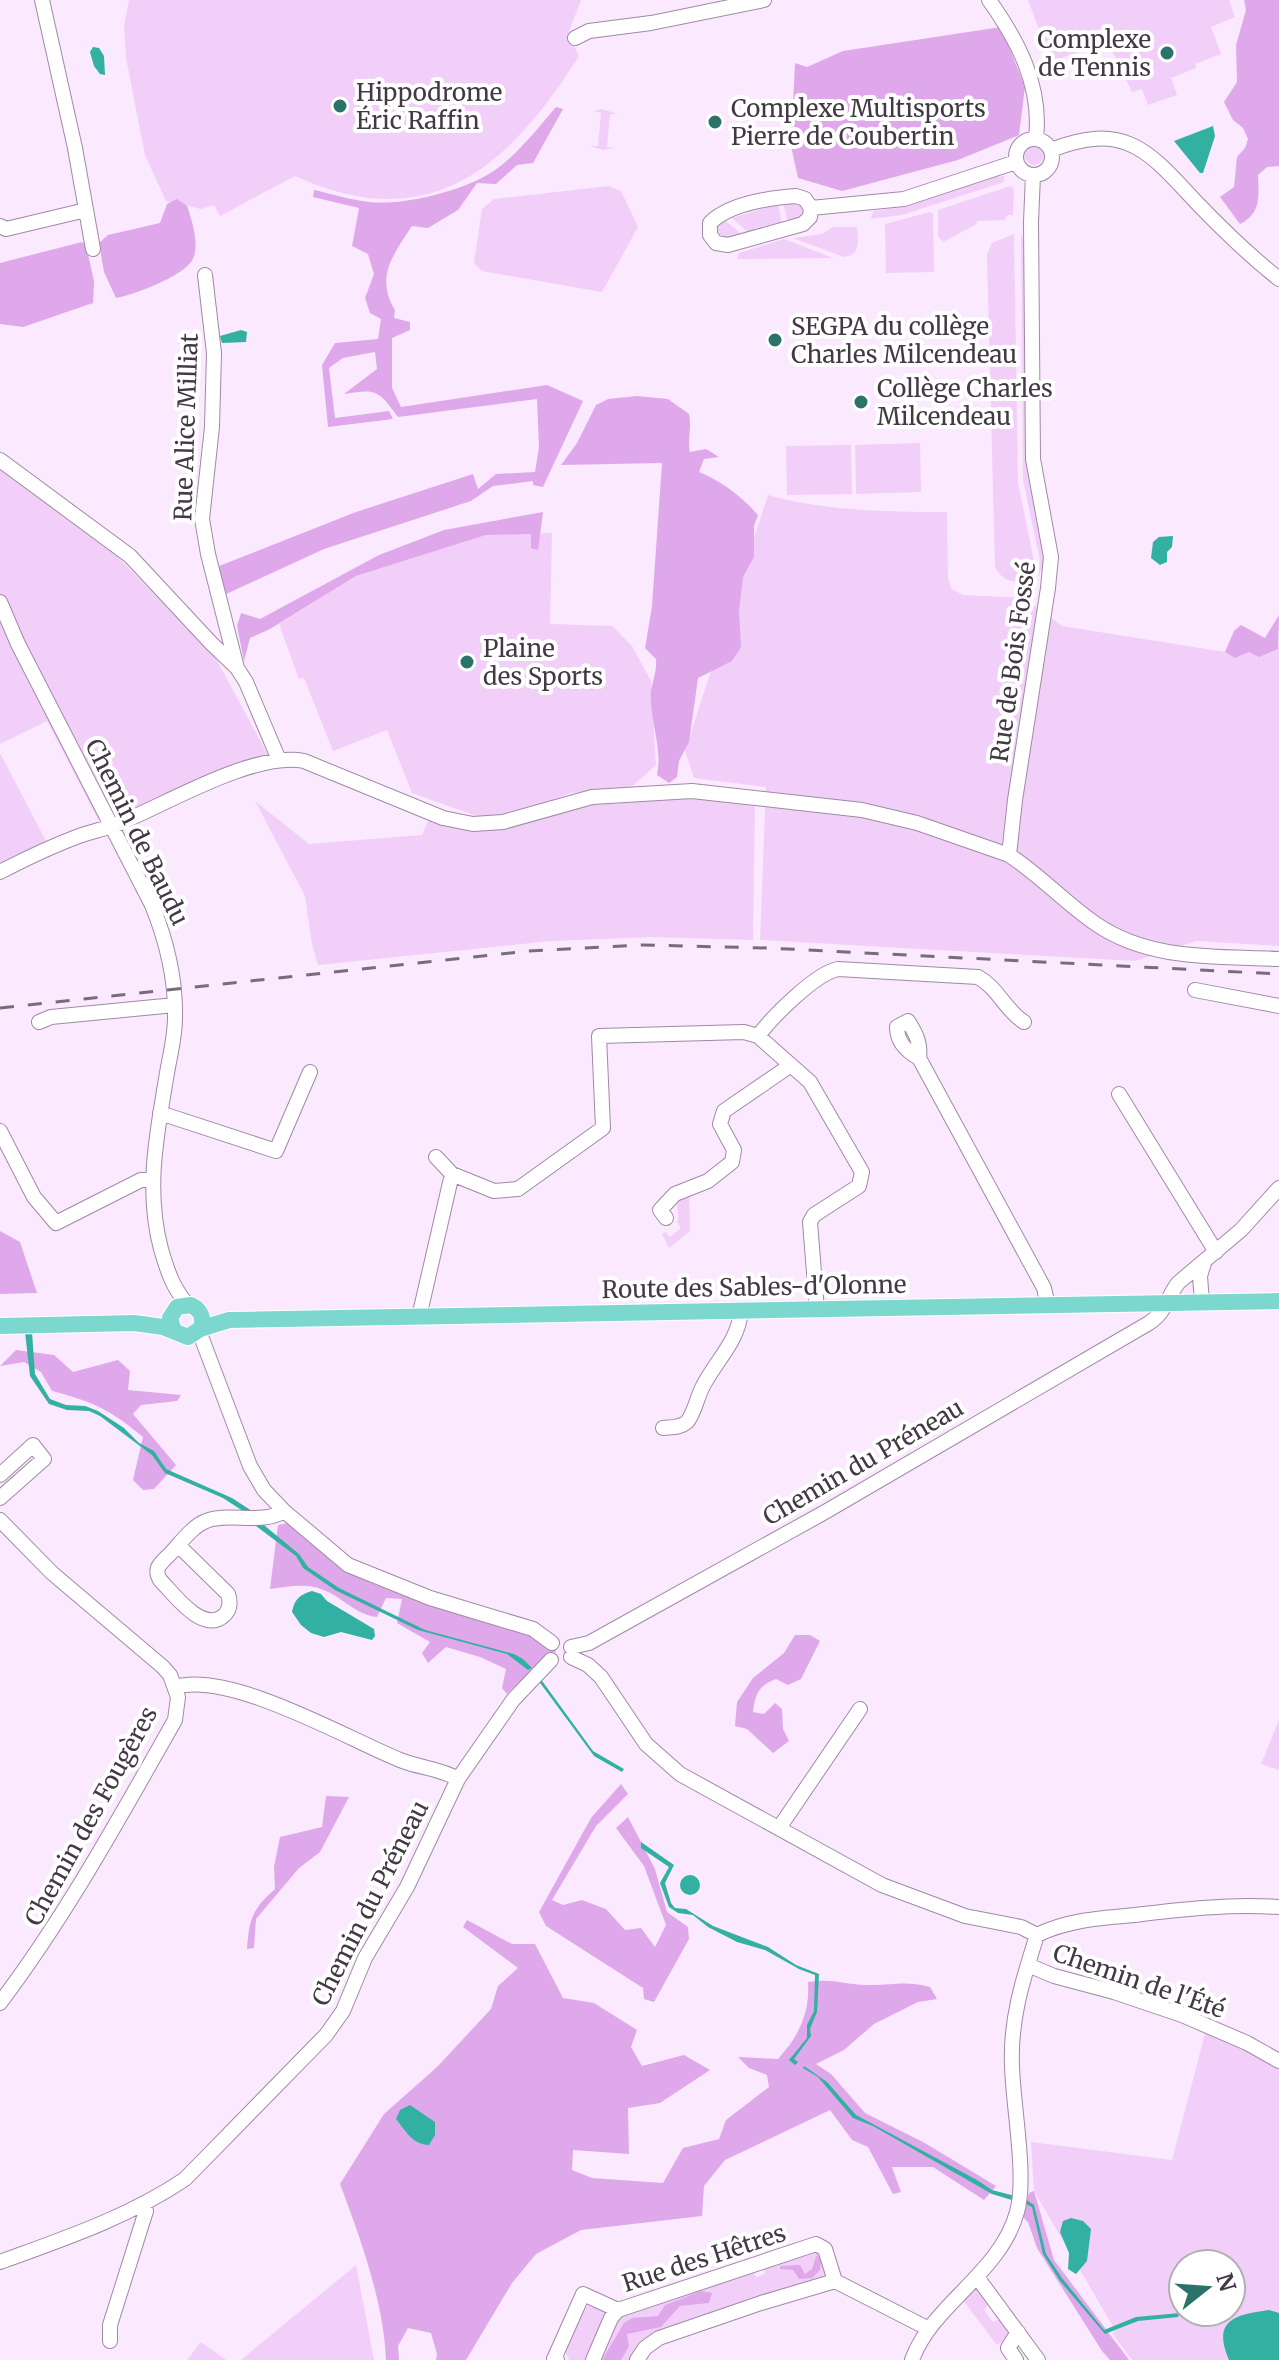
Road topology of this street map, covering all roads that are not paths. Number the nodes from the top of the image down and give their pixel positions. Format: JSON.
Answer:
{"nodes":[{"id":1,"x":42,"y":0,"type":"edge"},
{"id":2,"x":764,"y":0,"type":"edge"},
{"id":3,"x":989,"y":0,"type":"edge"},
{"id":4,"x":575,"y":38,"type":"dead end"},
{"id":5,"x":1036,"y":138,"type":"junction"},
{"id":6,"x":1051,"y":150,"type":"junction"},
{"id":7,"x":1016,"y":162,"type":"junction"},
{"id":8,"x":1033,"y":175,"type":"junction"},
{"id":9,"x":811,"y":208,"type":"junction"},
{"id":10,"x":86,"y":210,"type":"junction"},
{"id":11,"x":0,"y":226,"type":"edge"},
{"id":12,"x":93,"y":249,"type":"dead end"},
{"id":13,"x":205,"y":275,"type":"dead end"},
{"id":14,"x":1279,"y":279,"type":"edge"},
{"id":15,"x":0,"y":460,"type":"edge"},
{"id":16,"x":0,"y":602,"type":"edge"},
{"id":17,"x":237,"y":668,"type":"junction"},
{"id":18,"x":279,"y":760,"type":"junction"},
{"id":19,"x":112,"y":826,"type":"junction"},
{"id":20,"x":1009,"y":855,"type":"junction"},
{"id":21,"x":0,"y":872,"type":"edge"},
{"id":22,"x":1279,"y":959,"type":"edge"},
{"id":23,"x":1195,"y":990,"type":"dead end"},
{"id":24,"x":175,"y":1005,"type":"junction"},
{"id":25,"x":1279,"y":1006,"type":"edge"},
{"id":26,"x":39,"y":1022,"type":"dead end"},
{"id":27,"x":1024,"y":1022,"type":"dead end"},
{"id":28,"x":758,"y":1036,"type":"junction"},
{"id":29,"x":919,"y":1058,"type":"dead end"},
{"id":30,"x":791,"y":1065,"type":"junction"},
{"id":31,"x":310,"y":1072,"type":"dead end"},
{"id":32,"x":1119,"y":1094,"type":"dead end"},
{"id":33,"x":160,"y":1113,"type":"junction"},
{"id":34,"x":0,"y":1131,"type":"edge"},
{"id":35,"x":436,"y":1157,"type":"dead end"},
{"id":36,"x":452,"y":1174,"type":"junction"},
{"id":37,"x":152,"y":1180,"type":"junction"},
{"id":38,"x":1279,"y":1188,"type":"edge"},
{"id":39,"x":666,"y":1218,"type":"dead end"},
{"id":40,"x":1216,"y":1252,"type":"junction"},
{"id":41,"x":1204,"y":1263,"type":"junction"},
{"id":42,"x":1279,"y":1301,"type":"edge"},
{"id":43,"x":1202,"y":1302,"type":"junction"},
{"id":44,"x":1167,"y":1303,"type":"junction"},
{"id":45,"x":1048,"y":1306,"type":"junction"},
{"id":46,"x":817,"y":1310,"type":"junction"},
{"id":47,"x":741,"y":1311,"type":"junction"},
{"id":48,"x":419,"y":1317,"type":"junction"},
{"id":49,"x":187,"y":1321,"type":"junction"},
{"id":50,"x":0,"y":1326,"type":"edge"},
{"id":51,"x":663,"y":1428,"type":"dead end"},
{"id":52,"x":0,"y":1475,"type":"edge"},
{"id":53,"x":0,"y":1498,"type":"edge"},
{"id":54,"x":284,"y":1511,"type":"junction"},
{"id":55,"x":0,"y":1520,"type":"edge"},
{"id":56,"x":178,"y":1545,"type":"junction"},
{"id":57,"x":552,"y":1643,"type":"junction"},
{"id":58,"x":571,"y":1652,"type":"junction"},
{"id":59,"x":551,"y":1660,"type":"junction"},
{"id":60,"x":175,"y":1687,"type":"junction"},
{"id":61,"x":860,"y":1709,"type":"dead end"},
{"id":62,"x":458,"y":1779,"type":"junction"},
{"id":63,"x":779,"y":1828,"type":"junction"},
{"id":64,"x":1279,"y":1907,"type":"edge"},
{"id":65,"x":1037,"y":1935,"type":"junction"},
{"id":66,"x":1028,"y":1965,"type":"junction"},
{"id":67,"x":0,"y":2003,"type":"edge"},
{"id":68,"x":1279,"y":2061,"type":"edge"},
{"id":69,"x":143,"y":2204,"type":"junction"},
{"id":70,"x":0,"y":2262,"type":"edge"},
{"id":71,"x":977,"y":2277,"type":"junction"},
{"id":72,"x":835,"y":2281,"type":"junction"},
{"id":73,"x":618,"y":2310,"type":"junction"},
{"id":74,"x":929,"y":2329,"type":"junction"},
{"id":75,"x":1018,"y":2332,"type":"junction"},
{"id":76,"x":110,"y":2341,"type":"dead end"},
{"id":77,"x":557,"y":2360,"type":"edge"},
{"id":78,"x":593,"y":2360,"type":"edge"},
{"id":79,"x":637,"y":2360,"type":"edge"},
{"id":80,"x":912,"y":2360,"type":"edge"},
{"id":81,"x":1016,"y":2360,"type":"edge"},
{"id":82,"x":1038,"y":2360,"type":"edge"}],
"edges":[{"from":1,"to":10,"type":"street"},
{"from":2,"to":4,"type":"street"},
{"from":3,"to":5,"type":"street"},
{"from":5,"to":6,"type":"street"},
{"from":5,"to":7,"type":"street"},
{"from":6,"to":8,"type":"street"},
{"from":6,"to":14,"type":"street"},
{"from":7,"to":8,"type":"street"},
{"from":7,"to":9,"type":"street"},
{"from":8,"to":20,"type":"street","name":"Rue de Bois Fossé"},
{"from":9,"to":9,"type":"street"},
{"from":10,"to":11,"type":"street"},
{"from":10,"to":12,"type":"street"},
{"from":13,"to":17,"type":"street","name":"Rue Alice Milliat"},
{"from":15,"to":17,"type":"street"},
{"from":16,"to":19,"type":"street","name":"Chemin de Baudu"},
{"from":17,"to":18,"type":"street","name":"Rue Alice Milliat"},
{"from":18,"to":19,"type":"street"},
{"from":18,"to":20,"type":"street"},
{"from":19,"to":21,"type":"street"},
{"from":19,"to":24,"type":"street","name":"Chemin de Baudu"},
{"from":20,"to":22,"type":"street"},
{"from":23,"to":25,"type":"street"},
{"from":24,"to":26,"type":"street"},
{"from":24,"to":33,"type":"street","name":"Chemin de Baudu"},
{"from":27,"to":28,"type":"street"},
{"from":28,"to":30,"type":"street"},
{"from":28,"to":36,"type":"street"},
{"from":29,"to":45,"type":"street"},
{"from":30,"to":39,"type":"street"},
{"from":30,"to":46,"type":"street"},
{"from":31,"to":33,"type":"street"},
{"from":32,"to":40,"type":"street"},
{"from":33,"to":37,"type":"street","name":"Chemin de Baudu"},
{"from":34,"to":37,"type":"street"},
{"from":35,"to":36,"type":"street"},
{"from":36,"to":48,"type":"street"},
{"from":37,"to":49,"type":"street","name":"Chemin de Baudu"},
{"from":38,"to":40,"type":"street","name":"Chemin du Préneau"},
{"from":40,"to":41,"type":"street","name":"Chemin du Préneau"},
{"from":41,"to":43,"type":"street"},
{"from":41,"to":44,"type":"street","name":"Chemin du Préneau"},
{"from":42,"to":43,"type":"main road","name":"Route des Sables-d'Olonne"},
{"from":43,"to":44,"type":"main road","name":"Route des Sables-d'Olonne"},
{"from":44,"to":45,"type":"main road","name":"Route des Sables-d'Olonne"},
{"from":44,"to":58,"type":"street","name":"Chemin du Préneau"},
{"from":45,"to":46,"type":"main road","name":"Route des Sables-d'Olonne"},
{"from":46,"to":47,"type":"main road","name":"Route des Sables-d'Olonne"},
{"from":47,"to":48,"type":"main road","name":"Route des Sables-d'Olonne"},
{"from":47,"to":51,"type":"street"},
{"from":48,"to":49,"type":"main road","name":"Route des Sables-d'Olonne"},
{"from":49,"to":50,"type":"main road","name":"Route des Sables-d'Olonne"},
{"from":49,"to":54,"type":"street","name":"Chemin de Baudu"},
{"from":52,"to":53,"type":"street"},
{"from":54,"to":56,"type":"street"},
{"from":54,"to":57,"type":"street"},
{"from":55,"to":60,"type":"street","name":"Chemin des Fougères"},
{"from":56,"to":56,"type":"street"},
{"from":57,"to":58,"type":"street"},
{"from":57,"to":59,"type":"street"},
{"from":58,"to":59,"type":"street"},
{"from":58,"to":63,"type":"street"},
{"from":59,"to":62,"type":"street","name":"Chemin du Préneau"},
{"from":60,"to":62,"type":"street"},
{"from":60,"to":67,"type":"street","name":"Chemin des Fougères"},
{"from":61,"to":63,"type":"street"},
{"from":62,"to":69,"type":"street","name":"Chemin du Préneau"},
{"from":63,"to":65,"type":"street"},
{"from":64,"to":65,"type":"street"},
{"from":65,"to":66,"type":"street"},
{"from":66,"to":68,"type":"street","name":"Chemin de l'Été"},
{"from":66,"to":71,"type":"street"},
{"from":69,"to":70,"type":"street","name":"Chemin du Préneau"},
{"from":69,"to":76,"type":"street"},
{"from":71,"to":74,"type":"street"},
{"from":71,"to":75,"type":"street"},
{"from":72,"to":73,"type":"street","name":"Rue des Hêtres"},
{"from":72,"to":74,"type":"street"},
{"from":72,"to":79,"type":"street"},
{"from":73,"to":77,"type":"street"},
{"from":73,"to":78,"type":"street","name":"Rue des Hêtres"},
{"from":74,"to":80,"type":"street"},
{"from":75,"to":81,"type":"street"},
{"from":75,"to":82,"type":"street"}]}
